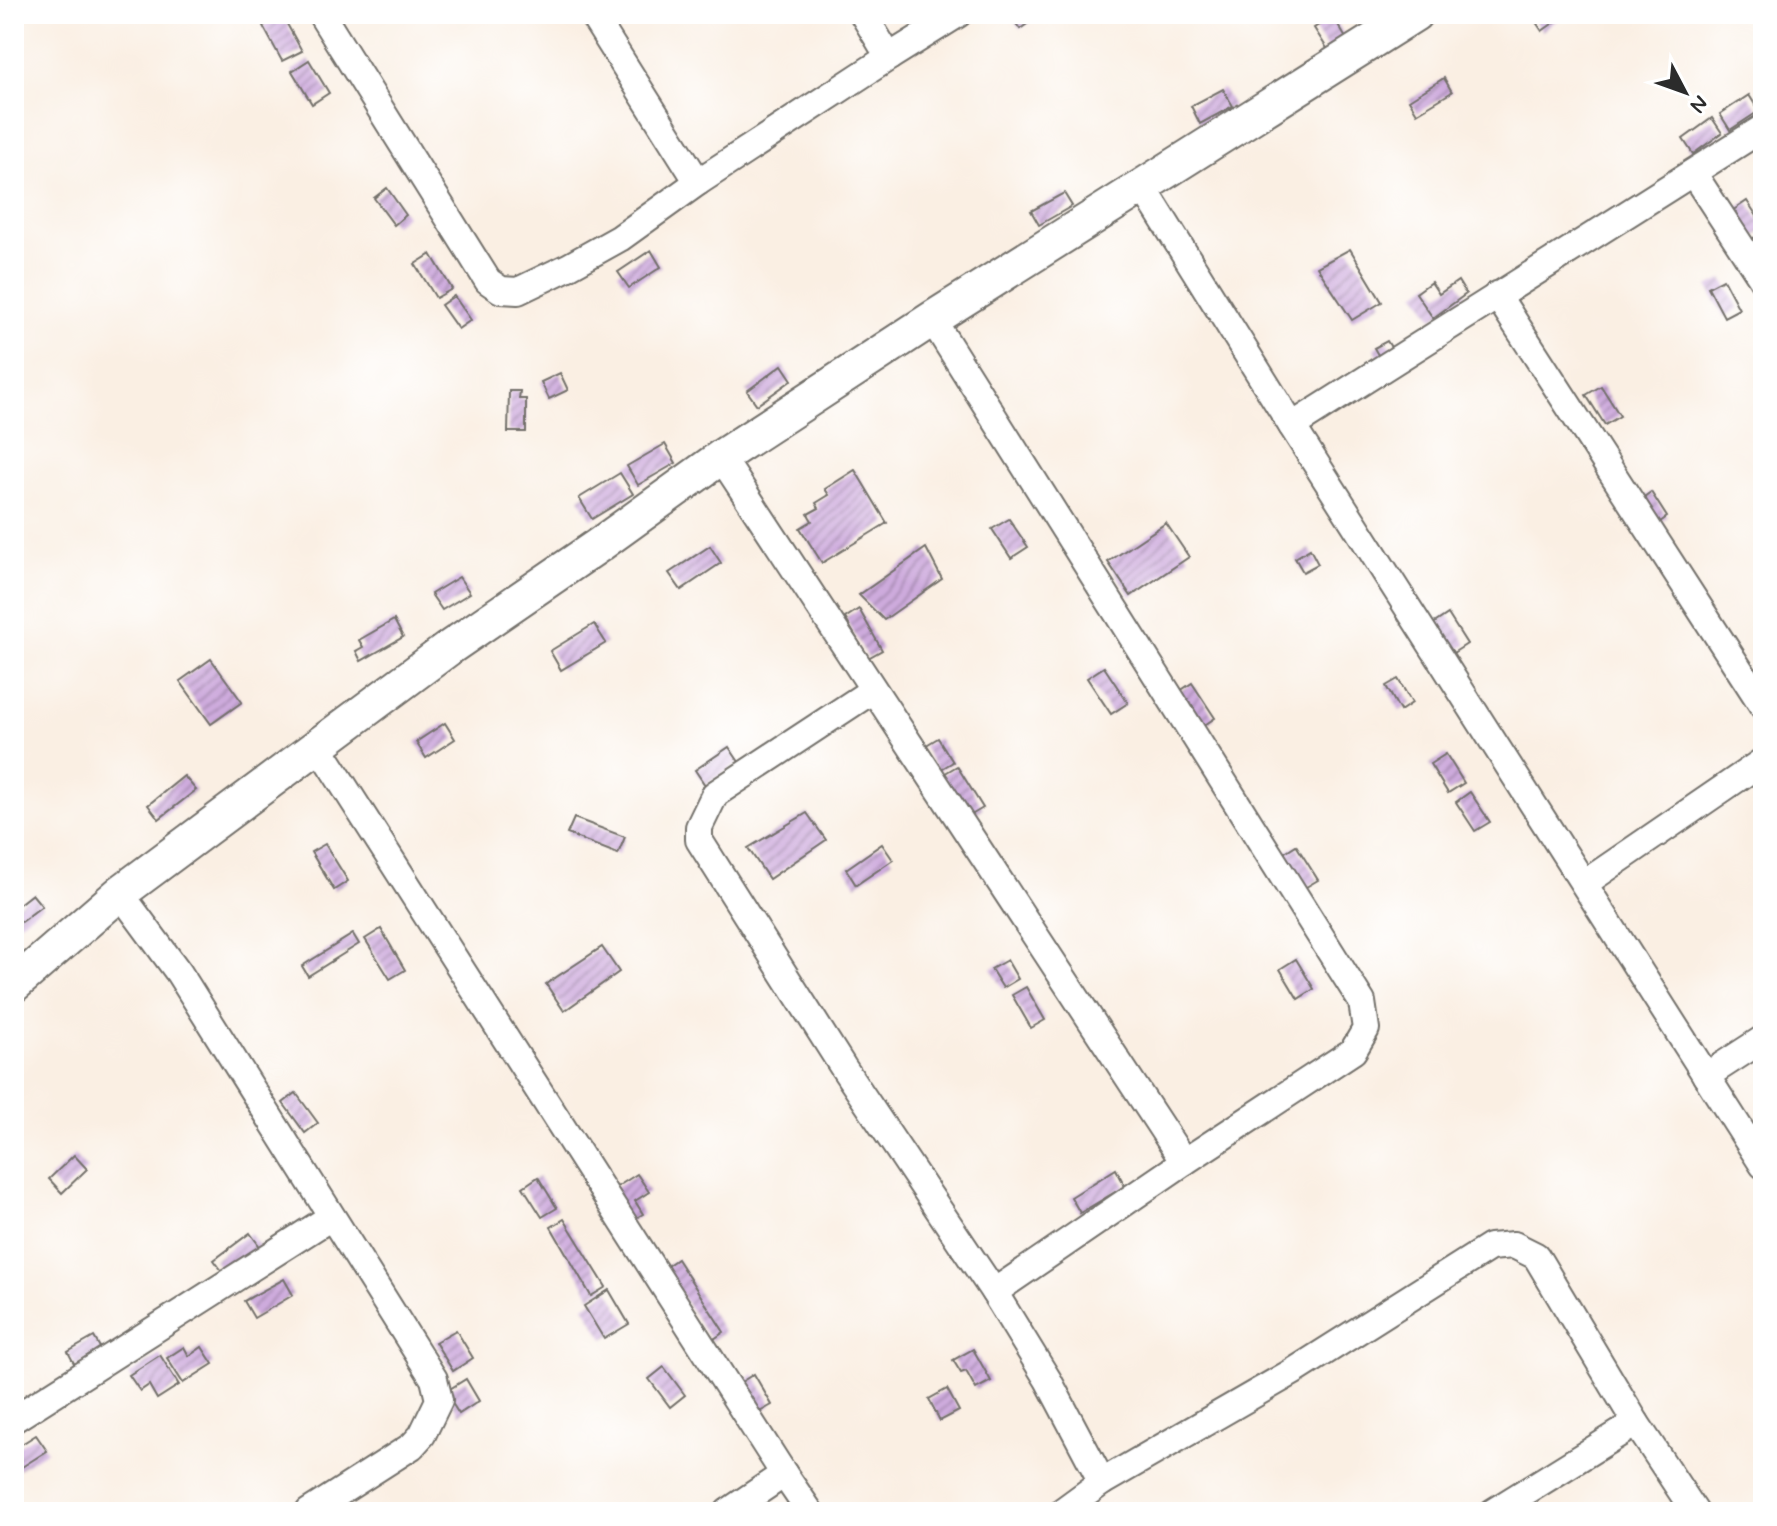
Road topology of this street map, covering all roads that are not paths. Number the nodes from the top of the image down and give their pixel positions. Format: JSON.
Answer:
{"nodes":[{"id":1,"x":321,"y":14,"type":"edge"},
{"id":2,"x":592,"y":14,"type":"edge"},
{"id":3,"x":863,"y":14,"type":"edge"},
{"id":4,"x":958,"y":14,"type":"edge"},
{"id":5,"x":1415,"y":14,"type":"edge"},
{"id":6,"x":889,"y":57,"type":"junction"},
{"id":7,"x":1763,"y":128,"type":"edge"},
{"id":8,"x":1693,"y":173,"type":"junction"},
{"id":9,"x":698,"y":182,"type":"junction"},
{"id":10,"x":1143,"y":187,"type":"junction"},
{"id":11,"x":1763,"y":280,"type":"edge"},
{"id":12,"x":1497,"y":295,"type":"junction"},
{"id":13,"x":932,"y":319,"type":"junction"},
{"id":14,"x":1292,"y":426,"type":"junction"},
{"id":15,"x":721,"y":457,"type":"junction"},
{"id":16,"x":873,"y":690,"type":"junction"},
{"id":17,"x":1763,"y":706,"type":"edge"},
{"id":18,"x":319,"y":747,"type":"junction"},
{"id":19,"x":1763,"y":761,"type":"edge"},
{"id":20,"x":1585,"y":883,"type":"junction"},
{"id":21,"x":120,"y":893,"type":"junction"},
{"id":22,"x":14,"y":985,"type":"edge"},
{"id":23,"x":1763,"y":1039,"type":"edge"},
{"id":24,"x":1706,"y":1076,"type":"junction"},
{"id":25,"x":1184,"y":1162,"type":"junction"},
{"id":26,"x":1763,"y":1165,"type":"edge"},
{"id":27,"x":331,"y":1217,"type":"junction"},
{"id":28,"x":994,"y":1292,"type":"junction"},
{"id":29,"x":14,"y":1419,"type":"edge"},
{"id":30,"x":1636,"y":1423,"type":"junction"},
{"id":31,"x":784,"y":1474,"type":"junction"},
{"id":32,"x":1102,"y":1482,"type":"junction"},
{"id":33,"x":309,"y":1512,"type":"edge"},
{"id":34,"x":728,"y":1512,"type":"edge"},
{"id":35,"x":810,"y":1512,"type":"edge"},
{"id":36,"x":1061,"y":1512,"type":"edge"},
{"id":37,"x":1493,"y":1512,"type":"edge"},
{"id":38,"x":1695,"y":1512,"type":"edge"}],
"edges":[{"from":1,"to":9,"type":"street"},
{"from":2,"to":9,"type":"street"},
{"from":3,"to":6,"type":"street"},
{"from":4,"to":6,"type":"street"},
{"from":5,"to":10,"type":"street"},
{"from":6,"to":9,"type":"street"},
{"from":7,"to":8,"type":"street"},
{"from":8,"to":11,"type":"street"},
{"from":8,"to":12,"type":"street"},
{"from":10,"to":13,"type":"street"},
{"from":10,"to":14,"type":"street"},
{"from":12,"to":14,"type":"street"},
{"from":12,"to":17,"type":"street"},
{"from":13,"to":15,"type":"street"},
{"from":13,"to":25,"type":"street"},
{"from":14,"to":20,"type":"street"},
{"from":15,"to":16,"type":"street"},
{"from":15,"to":18,"type":"street"},
{"from":16,"to":25,"type":"street"},
{"from":16,"to":28,"type":"street"},
{"from":18,"to":21,"type":"street"},
{"from":18,"to":31,"type":"street"},
{"from":19,"to":20,"type":"street"},
{"from":20,"to":24,"type":"street"},
{"from":21,"to":22,"type":"street"},
{"from":21,"to":27,"type":"street"},
{"from":23,"to":24,"type":"street"},
{"from":24,"to":26,"type":"street"},
{"from":25,"to":28,"type":"street"},
{"from":27,"to":29,"type":"street"},
{"from":27,"to":33,"type":"street"},
{"from":28,"to":32,"type":"street"},
{"from":30,"to":32,"type":"street"},
{"from":30,"to":37,"type":"street"},
{"from":30,"to":38,"type":"street"},
{"from":31,"to":34,"type":"street"},
{"from":31,"to":35,"type":"street"},
{"from":32,"to":36,"type":"street"}]}
